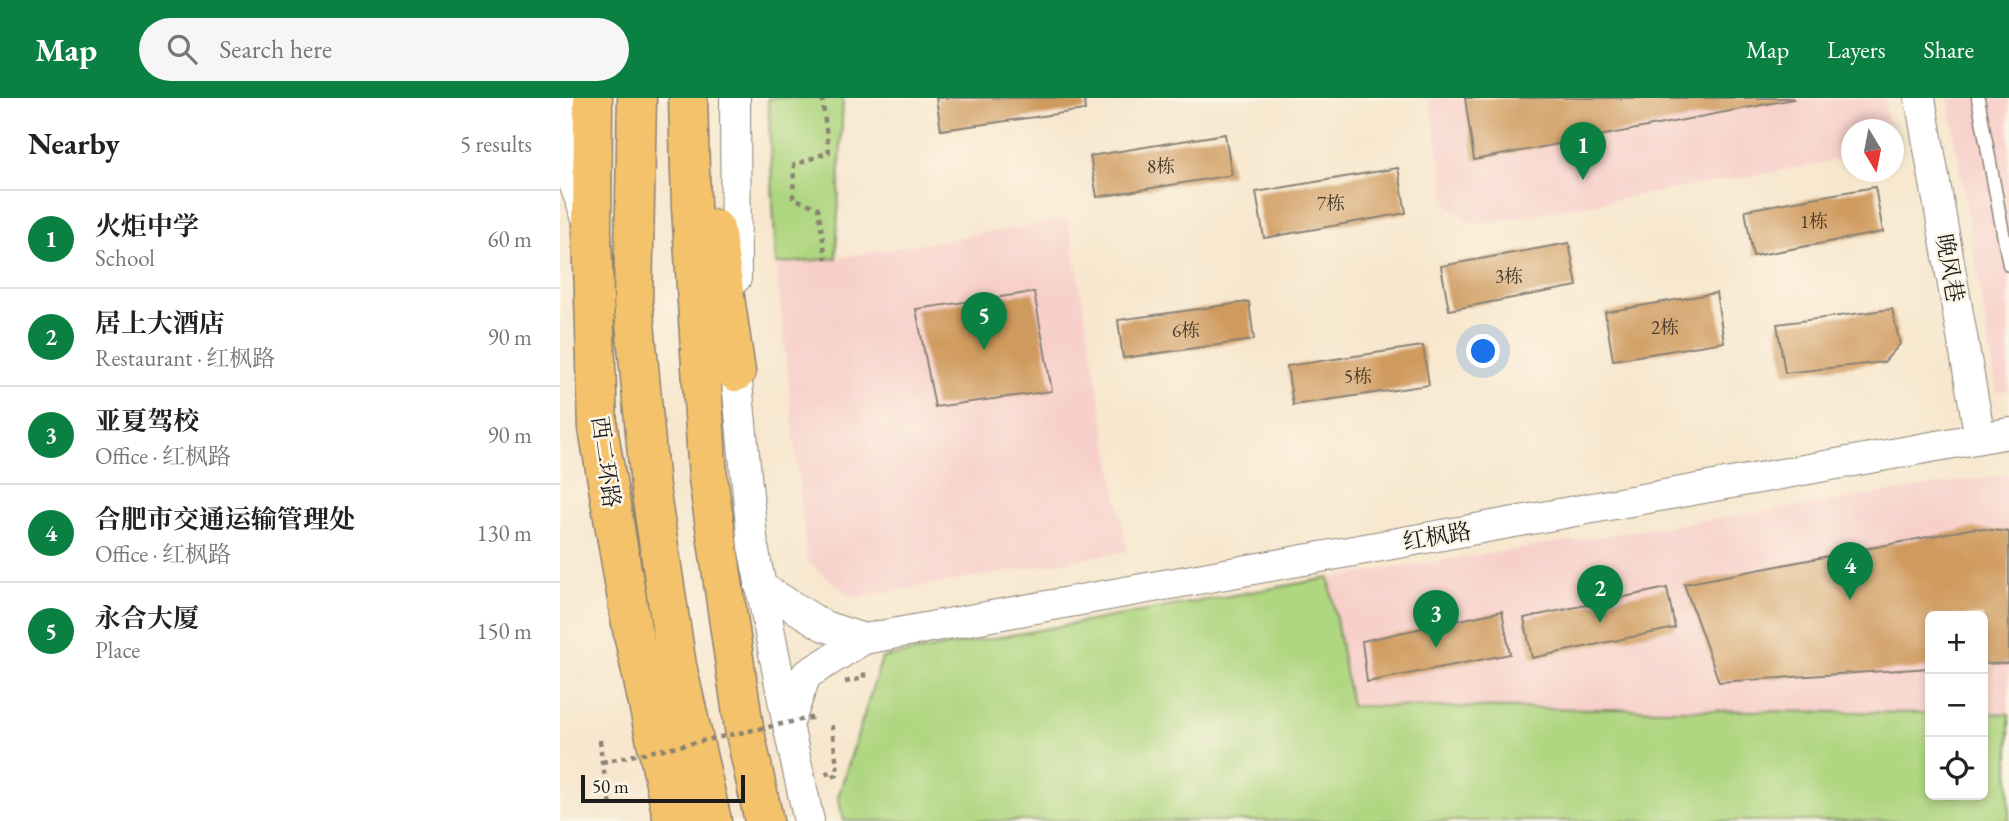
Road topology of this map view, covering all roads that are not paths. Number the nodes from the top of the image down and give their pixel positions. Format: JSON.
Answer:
{"nodes":[{"id":1,"x":572,"y":98,"type":"edge"},
{"id":2,"x":593,"y":98,"type":"edge"},
{"id":3,"x":610,"y":98,"type":"edge"},
{"id":4,"x":637,"y":98,"type":"edge"},
{"id":5,"x":688,"y":98,"type":"edge"},
{"id":6,"x":695,"y":98,"type":"edge"},
{"id":7,"x":735,"y":98,"type":"edge"},
{"id":8,"x":1920,"y":98,"type":"edge"},
{"id":9,"x":1978,"y":98,"type":"edge"},
{"id":10,"x":592,"y":232,"type":"junction"},
{"id":11,"x":2009,"y":265,"type":"edge"},
{"id":12,"x":633,"y":296,"type":"junction"},
{"id":13,"x":736,"y":372,"type":"junction"},
{"id":14,"x":2009,"y":433,"type":"edge"},
{"id":15,"x":1980,"y":438,"type":"junction"},
{"id":16,"x":760,"y":586,"type":"junction"},
{"id":17,"x":864,"y":639,"type":"junction"},
{"id":18,"x":801,"y":721,"type":"junction"},
{"id":19,"x":673,"y":821,"type":"edge"},
{"id":20,"x":712,"y":821,"type":"edge"},
{"id":21,"x":764,"y":821,"type":"edge"},
{"id":22,"x":809,"y":821,"type":"edge"}],
"edges":[{"from":1,"to":10,"type":"street"},
{"from":2,"to":10,"type":"highway","name":"西二环路"},
{"from":3,"to":12,"type":"highway"},
{"from":4,"to":12,"type":"highway","name":"西二环路"},
{"from":5,"to":21,"type":"highway"},
{"from":6,"to":13,"type":"highway"},
{"from":7,"to":13,"type":"street"},
{"from":8,"to":15,"type":"street","name":"晚风巷"},
{"from":9,"to":11,"type":"lane"},
{"from":10,"to":19,"type":"highway","name":"西二环路"},
{"from":12,"to":20,"type":"highway","name":"西二环路"},
{"from":13,"to":16,"type":"street"},
{"from":14,"to":15,"type":"street","name":"红枫路"},
{"from":15,"to":17,"type":"street","name":"红枫路"},
{"from":16,"to":17,"type":"street"},
{"from":16,"to":18,"type":"street"},
{"from":17,"to":18,"type":"street"},
{"from":18,"to":22,"type":"street"}]}
